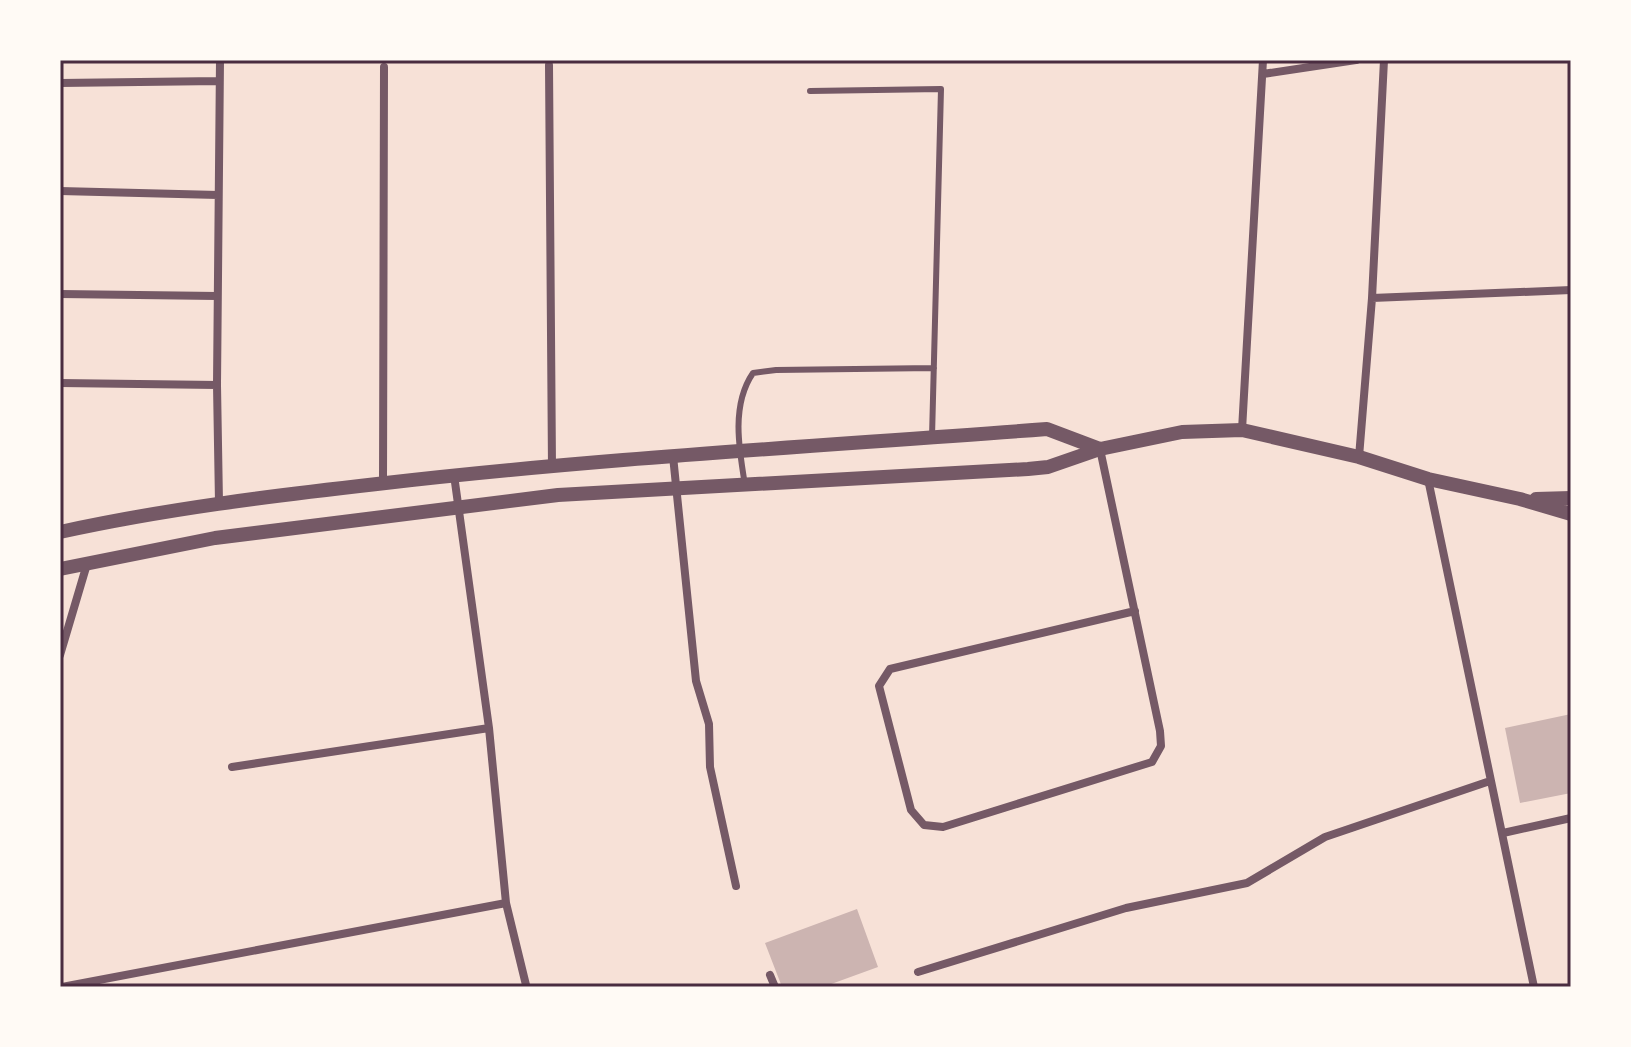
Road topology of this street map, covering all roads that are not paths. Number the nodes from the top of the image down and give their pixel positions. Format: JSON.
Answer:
{"nodes":[{"id":1,"x":220,"y":60,"type":"edge"},
{"id":2,"x":1263,"y":60,"type":"edge"},
{"id":3,"x":1356,"y":60,"type":"edge"},
{"id":4,"x":1384,"y":60,"type":"edge"},
{"id":5,"x":549,"y":65,"type":"dead end"},
{"id":6,"x":384,"y":67,"type":"dead end"},
{"id":7,"x":1263,"y":74,"type":"junction"},
{"id":8,"x":219,"y":81,"type":"junction"},
{"id":9,"x":60,"y":83,"type":"edge"},
{"id":10,"x":810,"y":91,"type":"dead end"},
{"id":11,"x":60,"y":191,"type":"edge"},
{"id":12,"x":218,"y":195,"type":"junction"},
{"id":13,"x":1571,"y":290,"type":"edge"},
{"id":14,"x":60,"y":294,"type":"edge"},
{"id":15,"x":217,"y":296,"type":"junction"},
{"id":16,"x":1372,"y":298,"type":"junction"},
{"id":17,"x":934,"y":368,"type":"junction"},
{"id":18,"x":60,"y":383,"type":"edge"},
{"id":19,"x":217,"y":385,"type":"junction"},
{"id":20,"x":1242,"y":430,"type":"junction"},
{"id":21,"x":932,"y":437,"type":"junction"},
{"id":22,"x":1100,"y":449,"type":"junction"},
{"id":23,"x":740,"y":452,"type":"junction"},
{"id":24,"x":673,"y":456,"type":"junction"},
{"id":25,"x":1359,"y":457,"type":"junction"},
{"id":26,"x":552,"y":467,"type":"junction"},
{"id":27,"x":454,"y":475,"type":"junction"},
{"id":28,"x":1428,"y":479,"type":"junction"},
{"id":29,"x":383,"y":483,"type":"junction"},
{"id":30,"x":745,"y":486,"type":"junction"},
{"id":31,"x":676,"y":487,"type":"junction"},
{"id":32,"x":1571,"y":498,"type":"edge"},
{"id":33,"x":1520,"y":499,"type":"junction"},
{"id":34,"x":219,"y":503,"type":"junction"},
{"id":35,"x":458,"y":505,"type":"junction"},
{"id":36,"x":1571,"y":514,"type":"edge"},
{"id":37,"x":60,"y":532,"type":"edge"},
{"id":38,"x":87,"y":563,"type":"junction"},
{"id":39,"x":60,"y":569,"type":"edge"},
{"id":40,"x":1135,"y":611,"type":"junction"},
{"id":41,"x":60,"y":655,"type":"edge"},
{"id":42,"x":489,"y":728,"type":"junction"},
{"id":43,"x":232,"y":767,"type":"dead end"},
{"id":44,"x":1490,"y":781,"type":"junction"},
{"id":45,"x":1571,"y":818,"type":"edge"},
{"id":46,"x":1503,"y":833,"type":"junction"},
{"id":47,"x":736,"y":886,"type":"dead end"},
{"id":48,"x":506,"y":903,"type":"junction"},
{"id":49,"x":918,"y":972,"type":"dead end"},
{"id":50,"x":770,"y":975,"type":"dead end"},
{"id":51,"x":526,"y":985,"type":"edge"},
{"id":52,"x":62,"y":987,"type":"edge"},
{"id":53,"x":775,"y":987,"type":"edge"},
{"id":54,"x":1534,"y":987,"type":"edge"}],
"edges":[{"from":1,"to":8,"type":"street"},
{"from":2,"to":7,"type":"street"},
{"from":3,"to":7,"type":"street"},
{"from":4,"to":16,"type":"street"},
{"from":5,"to":26,"type":"street"},
{"from":6,"to":29,"type":"street"},
{"from":7,"to":20,"type":"street"},
{"from":8,"to":9,"type":"street"},
{"from":8,"to":12,"type":"street"},
{"from":10,"to":17,"type":"lane"},
{"from":11,"to":12,"type":"street"},
{"from":12,"to":15,"type":"street"},
{"from":13,"to":16,"type":"street"},
{"from":14,"to":15,"type":"street"},
{"from":15,"to":19,"type":"street"},
{"from":16,"to":25,"type":"street"},
{"from":17,"to":21,"type":"lane"},
{"from":17,"to":23,"type":"lane"},
{"from":18,"to":19,"type":"street"},
{"from":19,"to":34,"type":"street"},
{"from":20,"to":22,"type":"street"},
{"from":20,"to":25,"type":"street"},
{"from":21,"to":22,"type":"street"},
{"from":21,"to":23,"type":"street"},
{"from":22,"to":30,"type":"street"},
{"from":22,"to":40,"type":"street"},
{"from":23,"to":24,"type":"street"},
{"from":23,"to":30,"type":"lane"},
{"from":24,"to":26,"type":"street"},
{"from":24,"to":31,"type":"street"},
{"from":25,"to":28,"type":"street"},
{"from":26,"to":27,"type":"street"},
{"from":27,"to":29,"type":"street"},
{"from":27,"to":35,"type":"street"},
{"from":28,"to":33,"type":"street"},
{"from":28,"to":44,"type":"street"},
{"from":29,"to":34,"type":"street"},
{"from":30,"to":31,"type":"street"},
{"from":31,"to":35,"type":"street"},
{"from":31,"to":47,"type":"street"},
{"from":32,"to":33,"type":"street"},
{"from":33,"to":36,"type":"street"},
{"from":34,"to":37,"type":"street"},
{"from":35,"to":38,"type":"street"},
{"from":35,"to":42,"type":"street"},
{"from":38,"to":39,"type":"street"},
{"from":38,"to":41,"type":"street"},
{"from":40,"to":40,"type":"street"},
{"from":42,"to":43,"type":"street"},
{"from":42,"to":48,"type":"street"},
{"from":44,"to":46,"type":"street"},
{"from":44,"to":49,"type":"street"},
{"from":45,"to":46,"type":"street"},
{"from":46,"to":54,"type":"street"},
{"from":48,"to":51,"type":"street"},
{"from":48,"to":52,"type":"street"},
{"from":50,"to":53,"type":"street"}]}
